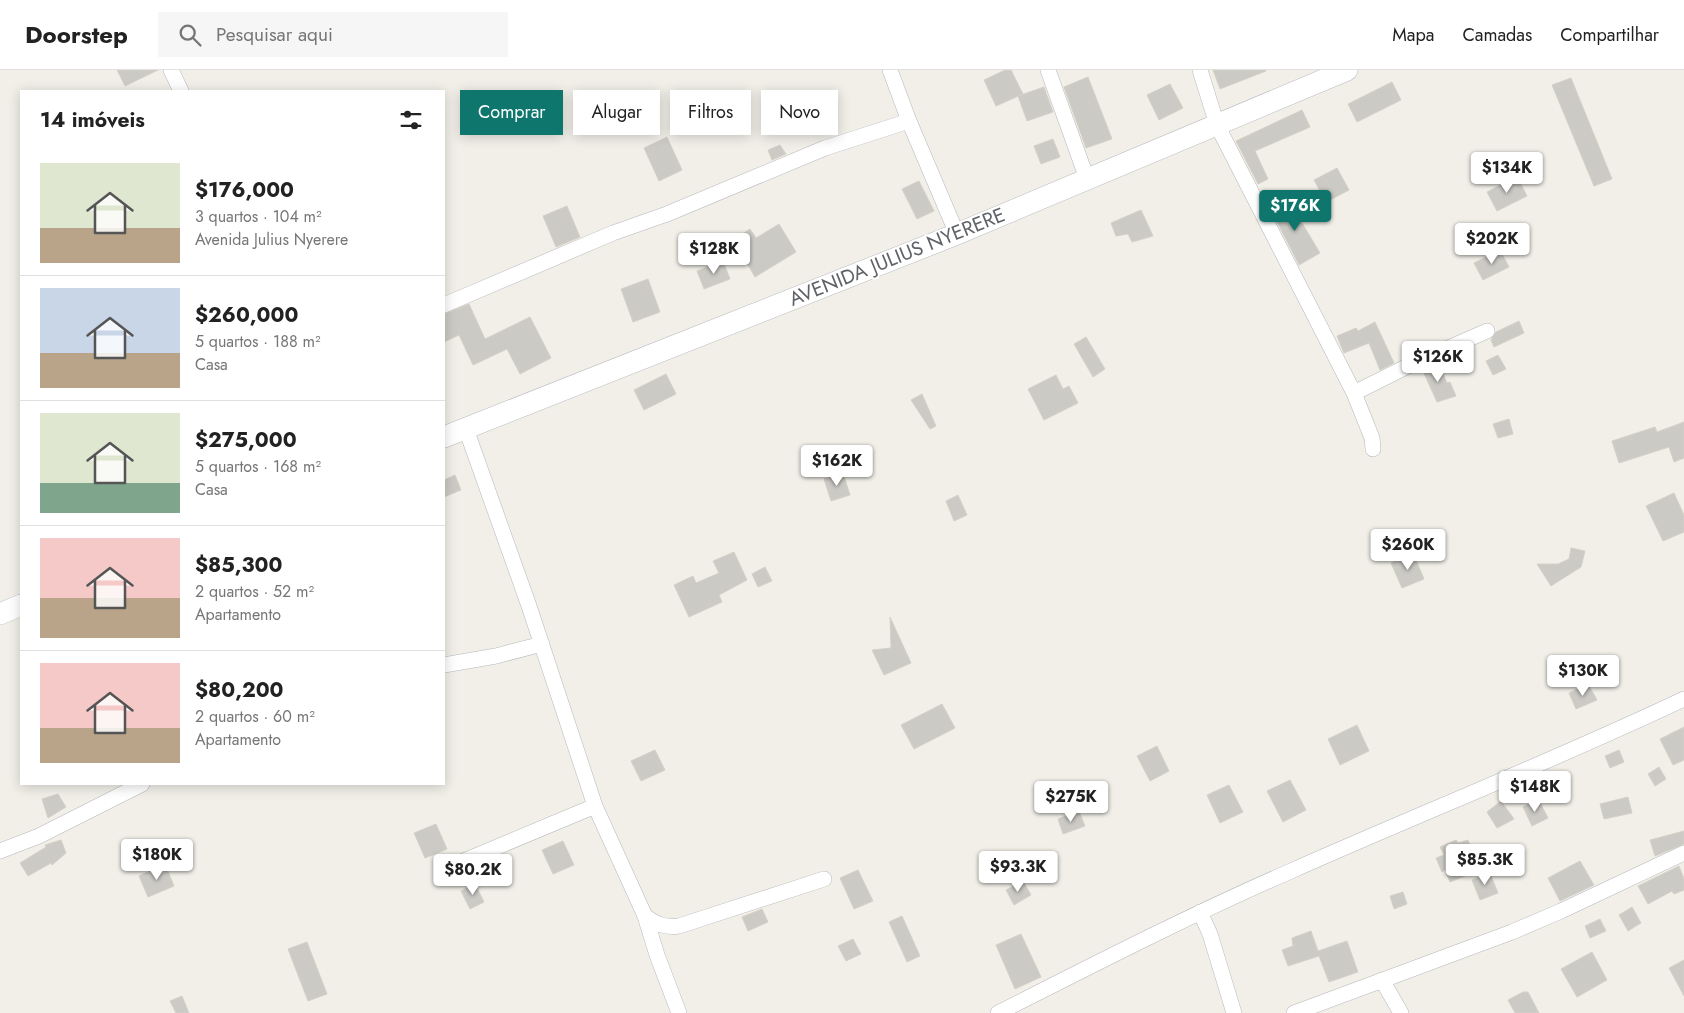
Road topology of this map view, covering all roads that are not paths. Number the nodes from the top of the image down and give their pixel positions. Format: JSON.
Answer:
{"nodes":[{"id":1,"x":171,"y":70,"type":"edge"},
{"id":2,"x":890,"y":70,"type":"edge"},
{"id":3,"x":1048,"y":70,"type":"edge"},
{"id":4,"x":1200,"y":70,"type":"edge"},
{"id":5,"x":1347,"y":70,"type":"edge"},
{"id":6,"x":181,"y":90,"type":"edge"},
{"id":7,"x":910,"y":121,"type":"junction"},
{"id":8,"x":1217,"y":125,"type":"junction"},
{"id":9,"x":1087,"y":179,"type":"junction"},
{"id":10,"x":957,"y":234,"type":"junction"},
{"id":11,"x":445,"y":306,"type":"edge"},
{"id":12,"x":1487,"y":331,"type":"dead end"},
{"id":13,"x":1354,"y":393,"type":"junction"},
{"id":14,"x":466,"y":429,"type":"junction"},
{"id":15,"x":445,"y":437,"type":"edge"},
{"id":16,"x":1373,"y":449,"type":"dead end"},
{"id":17,"x":20,"y":606,"type":"edge"},
{"id":18,"x":0,"y":614,"type":"edge"},
{"id":19,"x":542,"y":644,"type":"junction"},
{"id":20,"x":445,"y":664,"type":"edge"},
{"id":21,"x":1684,"y":699,"type":"edge"},
{"id":22,"x":140,"y":785,"type":"edge"},
{"id":23,"x":595,"y":806,"type":"junction"},
{"id":24,"x":0,"y":851,"type":"edge"},
{"id":25,"x":1684,"y":853,"type":"edge"},
{"id":26,"x":459,"y":863,"type":"dead end"},
{"id":27,"x":824,"y":879,"type":"dead end"},
{"id":28,"x":1200,"y":912,"type":"junction"},
{"id":29,"x":644,"y":916,"type":"junction"},
{"id":30,"x":1382,"y":980,"type":"junction"},
{"id":31,"x":678,"y":1013,"type":"edge"},
{"id":32,"x":998,"y":1013,"type":"edge"},
{"id":33,"x":1234,"y":1013,"type":"edge"},
{"id":34,"x":1294,"y":1013,"type":"edge"},
{"id":35,"x":1401,"y":1013,"type":"edge"}],
"edges":[{"from":1,"to":6,"type":"street"},
{"from":2,"to":7,"type":"street"},
{"from":3,"to":9,"type":"street"},
{"from":4,"to":8,"type":"street"},
{"from":5,"to":8,"type":"street","name":"AVENIDA JULIUS NYERERE"},
{"from":7,"to":10,"type":"street"},
{"from":7,"to":11,"type":"street"},
{"from":8,"to":9,"type":"street","name":"AVENIDA JULIUS NYERERE"},
{"from":8,"to":13,"type":"street"},
{"from":9,"to":10,"type":"street","name":"AVENIDA JULIUS NYERERE"},
{"from":10,"to":14,"type":"street","name":"AVENIDA JULIUS NYERERE"},
{"from":12,"to":13,"type":"street"},
{"from":13,"to":16,"type":"street"},
{"from":14,"to":15,"type":"street","name":"AVENIDA JULIUS NYERERE"},
{"from":14,"to":19,"type":"street"},
{"from":17,"to":18,"type":"street"},
{"from":19,"to":20,"type":"street"},
{"from":19,"to":23,"type":"street"},
{"from":21,"to":28,"type":"street"},
{"from":22,"to":24,"type":"street"},
{"from":23,"to":26,"type":"street"},
{"from":23,"to":29,"type":"street"},
{"from":25,"to":30,"type":"street"},
{"from":27,"to":29,"type":"street"},
{"from":28,"to":32,"type":"street"},
{"from":28,"to":33,"type":"street"},
{"from":29,"to":31,"type":"street"},
{"from":30,"to":34,"type":"street"},
{"from":30,"to":35,"type":"street"}]}
